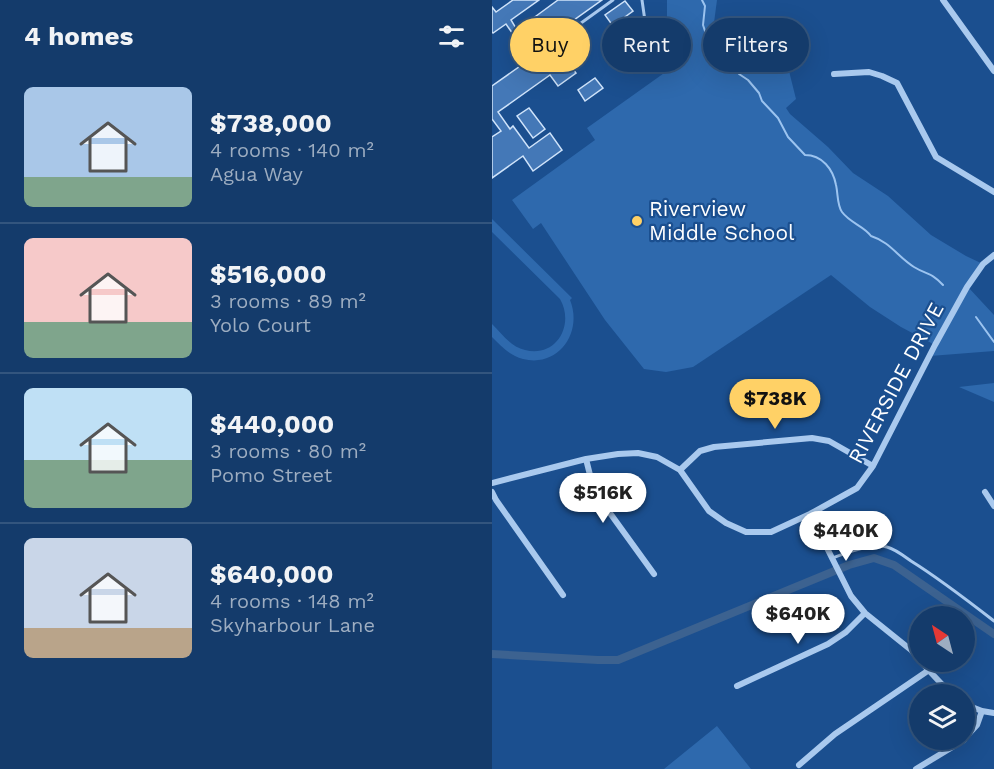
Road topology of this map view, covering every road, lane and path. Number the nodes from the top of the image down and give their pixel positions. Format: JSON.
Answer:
{"nodes":[{"id":1,"x":613,"y":0,"type":"edge"},
{"id":2,"x":642,"y":0,"type":"edge"},
{"id":3,"x":943,"y":0,"type":"edge"},
{"id":4,"x":588,"y":18,"type":"edge"},
{"id":5,"x":645,"y":18,"type":"edge"},
{"id":6,"x":994,"y":70,"type":"edge"},
{"id":7,"x":834,"y":74,"type":"dead end"},
{"id":8,"x":994,"y":192,"type":"edge"},
{"id":9,"x":994,"y":255,"type":"edge"},
{"id":10,"x":586,"y":459,"type":"junction"},
{"id":11,"x":873,"y":466,"type":"junction"},
{"id":12,"x":680,"y":470,"type":"junction"},
{"id":13,"x":492,"y":483,"type":"edge"},
{"id":14,"x":492,"y":492,"type":"edge"},
{"id":15,"x":985,"y":492,"type":"dead end"},
{"id":16,"x":994,"y":506,"type":"edge"},
{"id":17,"x":810,"y":514,"type":"junction"},
{"id":18,"x":831,"y":559,"type":"junction"},
{"id":19,"x":654,"y":574,"type":"dead end"},
{"id":20,"x":563,"y":595,"type":"dead end"},
{"id":21,"x":865,"y":613,"type":"junction"},
{"id":22,"x":994,"y":621,"type":"edge"},
{"id":23,"x":909,"y":648,"type":"edge"},
{"id":24,"x":926,"y":672,"type":"edge"},
{"id":25,"x":931,"y":672,"type":"edge"},
{"id":26,"x":942,"y":684,"type":"edge"},
{"id":27,"x":737,"y":686,"type":"dead end"},
{"id":28,"x":975,"y":708,"type":"edge"},
{"id":29,"x":982,"y":711,"type":"junction"},
{"id":30,"x":994,"y":713,"type":"edge"},
{"id":31,"x":975,"y":727,"type":"edge"},
{"id":32,"x":946,"y":750,"type":"edge"},
{"id":33,"x":799,"y":765,"type":"dead end"},
{"id":34,"x":916,"y":769,"type":"edge"}],
"edges":[{"from":1,"to":4,"type":"lane"},
{"from":2,"to":5,"type":"lane"},
{"from":3,"to":6,"type":"street"},
{"from":7,"to":8,"type":"street"},
{"from":9,"to":11,"type":"street","name":"RIVERSIDE DRIVE"},
{"from":10,"to":12,"type":"street","name":"RIVERSIDE DRIVE"},
{"from":10,"to":13,"type":"street","name":"RIVERSIDE DRIVE"},
{"from":10,"to":19,"type":"street"},
{"from":11,"to":12,"type":"street"},
{"from":11,"to":17,"type":"street","name":"RIVERSIDE DRIVE"},
{"from":12,"to":17,"type":"street","name":"RIVERSIDE DRIVE"},
{"from":14,"to":20,"type":"street"},
{"from":15,"to":16,"type":"street"},
{"from":17,"to":18,"type":"street"},
{"from":18,"to":21,"type":"street"},
{"from":18,"to":22,"type":"lane"},
{"from":21,"to":23,"type":"street"},
{"from":21,"to":27,"type":"street"},
{"from":24,"to":33,"type":"street"},
{"from":25,"to":26,"type":"street"},
{"from":28,"to":29,"type":"street"},
{"from":29,"to":30,"type":"street"},
{"from":29,"to":31,"type":"street"},
{"from":32,"to":34,"type":"street"}]}
